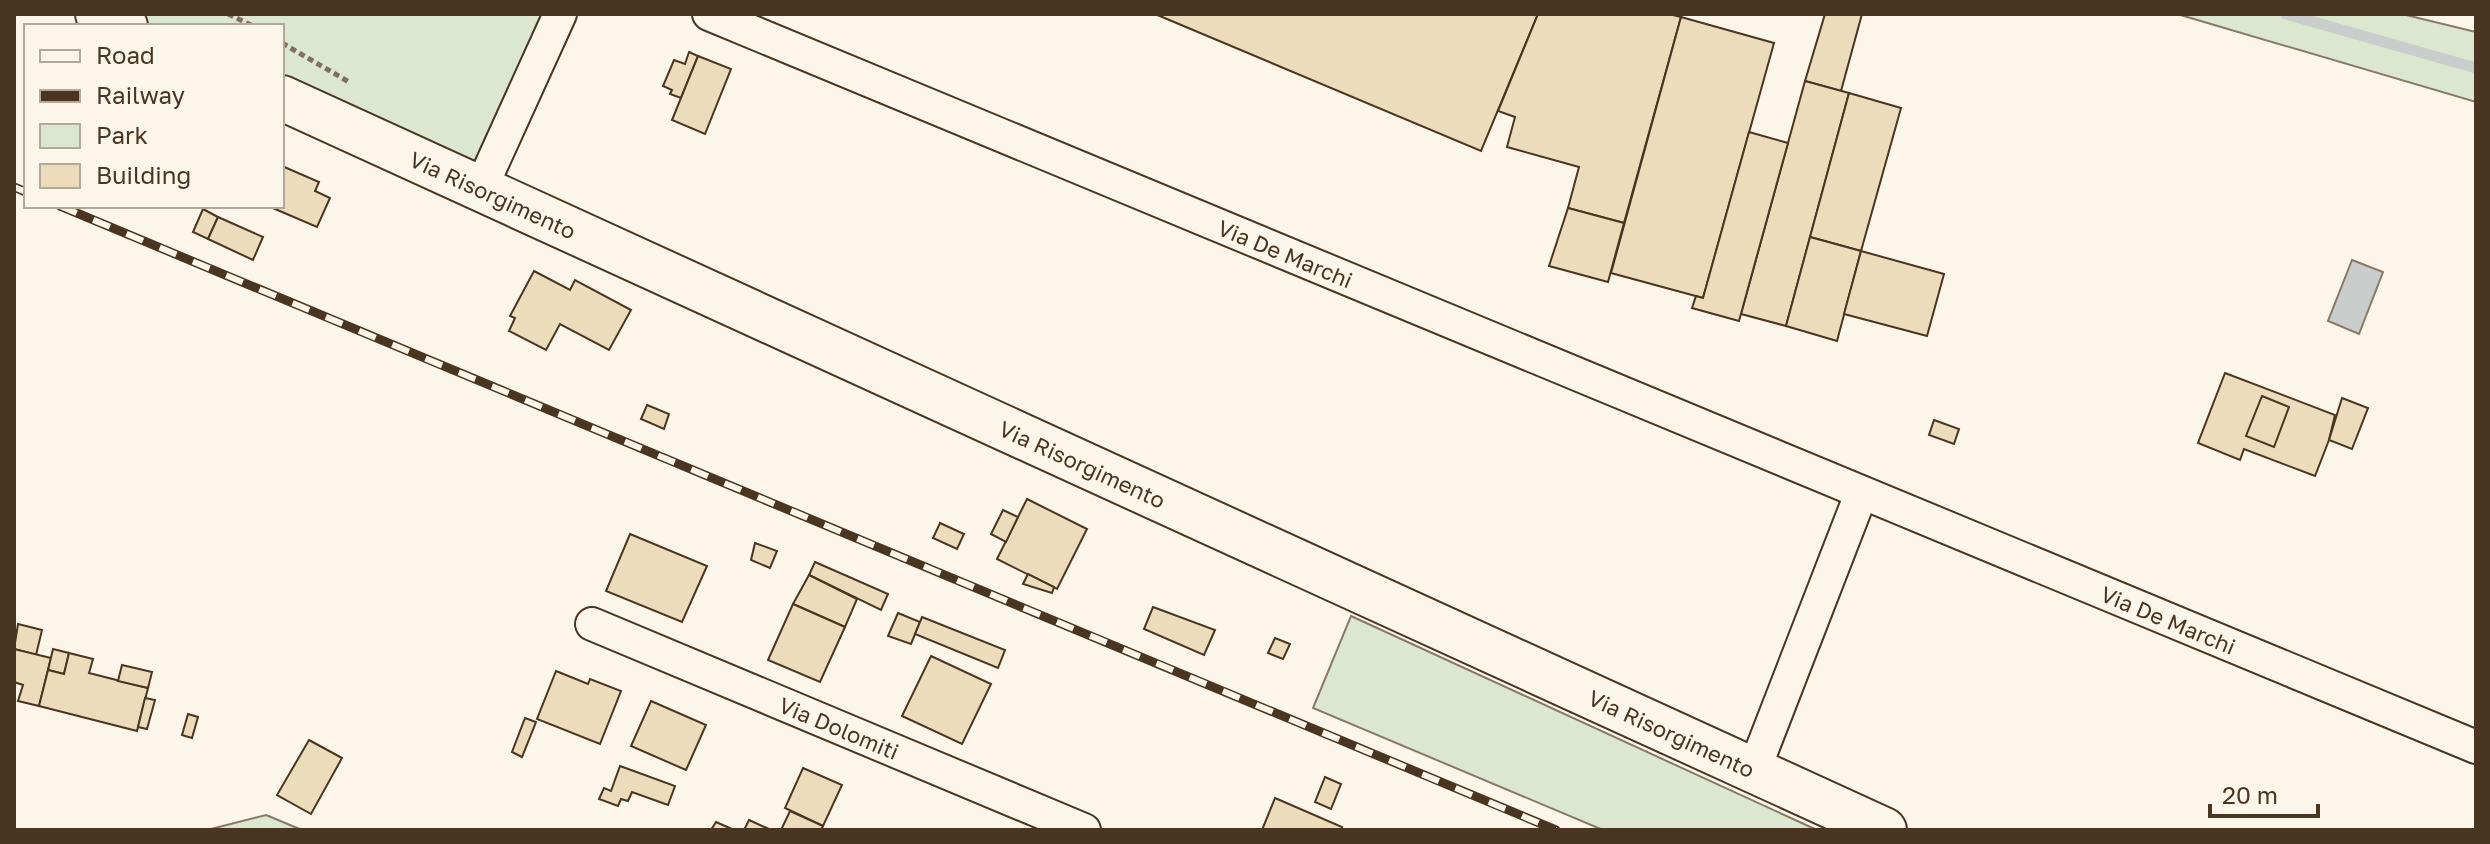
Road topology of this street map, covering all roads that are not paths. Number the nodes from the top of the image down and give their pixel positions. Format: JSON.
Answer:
{"nodes":[{"id":1,"x":98,"y":14,"type":"edge"},
{"id":2,"x":560,"y":14,"type":"edge"},
{"id":3,"x":709,"y":14,"type":"edge"},
{"id":4,"x":120,"y":24,"type":"edge"},
{"id":5,"x":284,"y":99,"type":"edge"},
{"id":6,"x":481,"y":188,"type":"junction"},
{"id":7,"x":1861,"y":494,"type":"junction"},
{"id":8,"x":592,"y":624,"type":"dead end"},
{"id":9,"x":2476,"y":747,"type":"edge"},
{"id":10,"x":1754,"y":770,"type":"junction"},
{"id":11,"x":1084,"y":830,"type":"edge"},
{"id":12,"x":1884,"y":830,"type":"edge"}],
"edges":[{"from":1,"to":4,"type":"main road"},
{"from":2,"to":6,"type":"street"},
{"from":3,"to":7,"type":"street","name":"Via De Marchi"},
{"from":5,"to":6,"type":"main road","name":"Via Risorgimento"},
{"from":6,"to":10,"type":"main road","name":"Via Risorgimento"},
{"from":7,"to":9,"type":"street","name":"Via De Marchi"},
{"from":7,"to":10,"type":"street"},
{"from":8,"to":11,"type":"street","name":"Via Dolomiti"},
{"from":10,"to":12,"type":"main road","name":"Via Risorgimento"}]}
